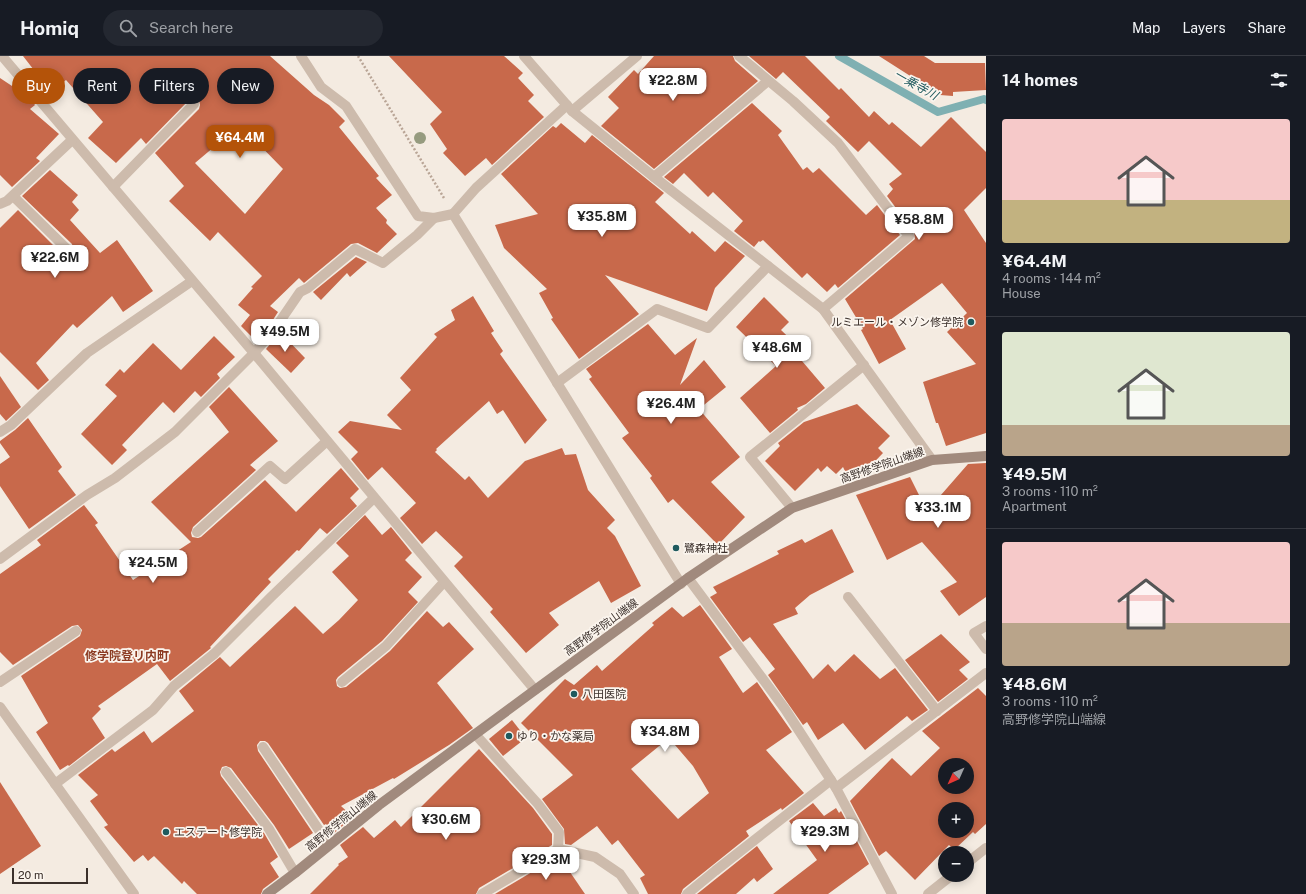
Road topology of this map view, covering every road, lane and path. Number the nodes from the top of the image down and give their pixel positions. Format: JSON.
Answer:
{"nodes":[{"id":1,"x":2,"y":56,"type":"edge"},
{"id":2,"x":301,"y":56,"type":"edge"},
{"id":3,"x":358,"y":56,"type":"edge"},
{"id":4,"x":524,"y":56,"type":"edge"},
{"id":5,"x":637,"y":56,"type":"edge"},
{"id":6,"x":739,"y":56,"type":"edge"},
{"id":7,"x":768,"y":81,"type":"junction"},
{"id":8,"x":194,"y":104,"type":"dead end"},
{"id":9,"x":570,"y":108,"type":"junction"},
{"id":10,"x":72,"y":140,"type":"junction"},
{"id":11,"x":654,"y":177,"type":"junction"},
{"id":12,"x":113,"y":187,"type":"junction"},
{"id":13,"x":13,"y":196,"type":"junction"},
{"id":14,"x":0,"y":204,"type":"edge"},
{"id":15,"x":453,"y":214,"type":"junction"},
{"id":16,"x":434,"y":218,"type":"junction"},
{"id":17,"x":67,"y":250,"type":"dead end"},
{"id":18,"x":768,"y":266,"type":"junction"},
{"id":19,"x":192,"y":281,"type":"junction"},
{"id":20,"x":823,"y":309,"type":"junction"},
{"id":21,"x":254,"y":354,"type":"junction"},
{"id":22,"x":864,"y":365,"type":"junction"},
{"id":23,"x":556,"y":383,"type":"junction"},
{"id":24,"x":0,"y":432,"type":"edge"},
{"id":25,"x":327,"y":441,"type":"junction"},
{"id":26,"x":986,"y":456,"type":"edge"},
{"id":27,"x":932,"y":460,"type":"junction"},
{"id":28,"x":374,"y":498,"type":"junction"},
{"id":29,"x":792,"y":508,"type":"junction"},
{"id":30,"x":197,"y":532,"type":"dead end"},
{"id":31,"x":0,"y":559,"type":"edge"},
{"id":32,"x":684,"y":581,"type":"junction"},
{"id":33,"x":444,"y":582,"type":"junction"},
{"id":34,"x":848,"y":597,"type":"dead end"},
{"id":35,"x":986,"y":626,"type":"edge"},
{"id":36,"x":76,"y":630,"type":"dead end"},
{"id":37,"x":986,"y":649,"type":"edge"},
{"id":38,"x":986,"y":673,"type":"edge"},
{"id":39,"x":0,"y":682,"type":"edge"},
{"id":40,"x":342,"y":682,"type":"dead end"},
{"id":41,"x":535,"y":690,"type":"junction"},
{"id":42,"x":0,"y":707,"type":"edge"},
{"id":43,"x":937,"y":711,"type":"junction"},
{"id":44,"x":475,"y":734,"type":"junction"},
{"id":45,"x":263,"y":747,"type":"dead end"},
{"id":46,"x":226,"y":772,"type":"dead end"},
{"id":47,"x":55,"y":784,"type":"junction"},
{"id":48,"x":834,"y":784,"type":"junction"},
{"id":49,"x":329,"y":845,"type":"junction"},
{"id":50,"x":986,"y":848,"type":"edge"},
{"id":51,"x":558,"y":849,"type":"junction"},
{"id":52,"x":974,"y":857,"type":"edge"},
{"id":53,"x":295,"y":873,"type":"junction"},
{"id":54,"x":943,"y":882,"type":"edge"},
{"id":55,"x":134,"y":894,"type":"edge"},
{"id":56,"x":267,"y":894,"type":"edge"},
{"id":57,"x":482,"y":894,"type":"edge"},
{"id":58,"x":634,"y":894,"type":"edge"},
{"id":59,"x":687,"y":894,"type":"edge"},
{"id":60,"x":892,"y":894,"type":"edge"},
{"id":61,"x":928,"y":894,"type":"edge"}],
"edges":[{"from":1,"to":10,"type":"street"},
{"from":2,"to":16,"type":"street"},
{"from":3,"to":15,"type":"path"},
{"from":4,"to":9,"type":"street"},
{"from":5,"to":9,"type":"street"},
{"from":6,"to":7,"type":"street"},
{"from":7,"to":11,"type":"street"},
{"from":7,"to":20,"type":"street"},
{"from":8,"to":12,"type":"street"},
{"from":9,"to":11,"type":"street"},
{"from":9,"to":15,"type":"street"},
{"from":10,"to":12,"type":"street"},
{"from":10,"to":13,"type":"street"},
{"from":11,"to":18,"type":"street"},
{"from":12,"to":19,"type":"street"},
{"from":13,"to":14,"type":"street"},
{"from":13,"to":17,"type":"street"},
{"from":15,"to":16,"type":"street"},
{"from":15,"to":23,"type":"street"},
{"from":16,"to":21,"type":"street"},
{"from":18,"to":20,"type":"street"},
{"from":18,"to":23,"type":"street"},
{"from":19,"to":21,"type":"street"},
{"from":19,"to":24,"type":"street"},
{"from":20,"to":22,"type":"street"},
{"from":21,"to":25,"type":"street"},
{"from":21,"to":31,"type":"street"},
{"from":22,"to":27,"type":"street"},
{"from":22,"to":29,"type":"street"},
{"from":23,"to":32,"type":"street"},
{"from":25,"to":28,"type":"street"},
{"from":25,"to":30,"type":"street"},
{"from":26,"to":27,"type":"main road","name":"高野修学院山端線"},
{"from":27,"to":29,"type":"main road","name":"高野修学院山端線"},
{"from":28,"to":33,"type":"street"},
{"from":28,"to":47,"type":"street"},
{"from":29,"to":32,"type":"main road","name":"高野修学院山端線"},
{"from":32,"to":41,"type":"main road","name":"高野修学院山端線"},
{"from":32,"to":48,"type":"street"},
{"from":33,"to":40,"type":"street"},
{"from":33,"to":41,"type":"street"},
{"from":34,"to":43,"type":"street"},
{"from":35,"to":37,"type":"street"},
{"from":36,"to":39,"type":"street"},
{"from":38,"to":43,"type":"street"},
{"from":41,"to":44,"type":"main road","name":"高野修学院山端線"},
{"from":42,"to":47,"type":"street"},
{"from":43,"to":48,"type":"street"},
{"from":44,"to":49,"type":"main road","name":"高野修学院山端線"},
{"from":44,"to":51,"type":"street"},
{"from":45,"to":49,"type":"street"},
{"from":46,"to":53,"type":"street"},
{"from":47,"to":55,"type":"street"},
{"from":48,"to":59,"type":"street"},
{"from":48,"to":60,"type":"street"},
{"from":49,"to":53,"type":"main road","name":"高野修学院山端線"},
{"from":50,"to":52,"type":"street"},
{"from":51,"to":57,"type":"street"},
{"from":51,"to":58,"type":"street"},
{"from":53,"to":56,"type":"main road","name":"高野修学院山端線"},
{"from":54,"to":61,"type":"street"}]}
